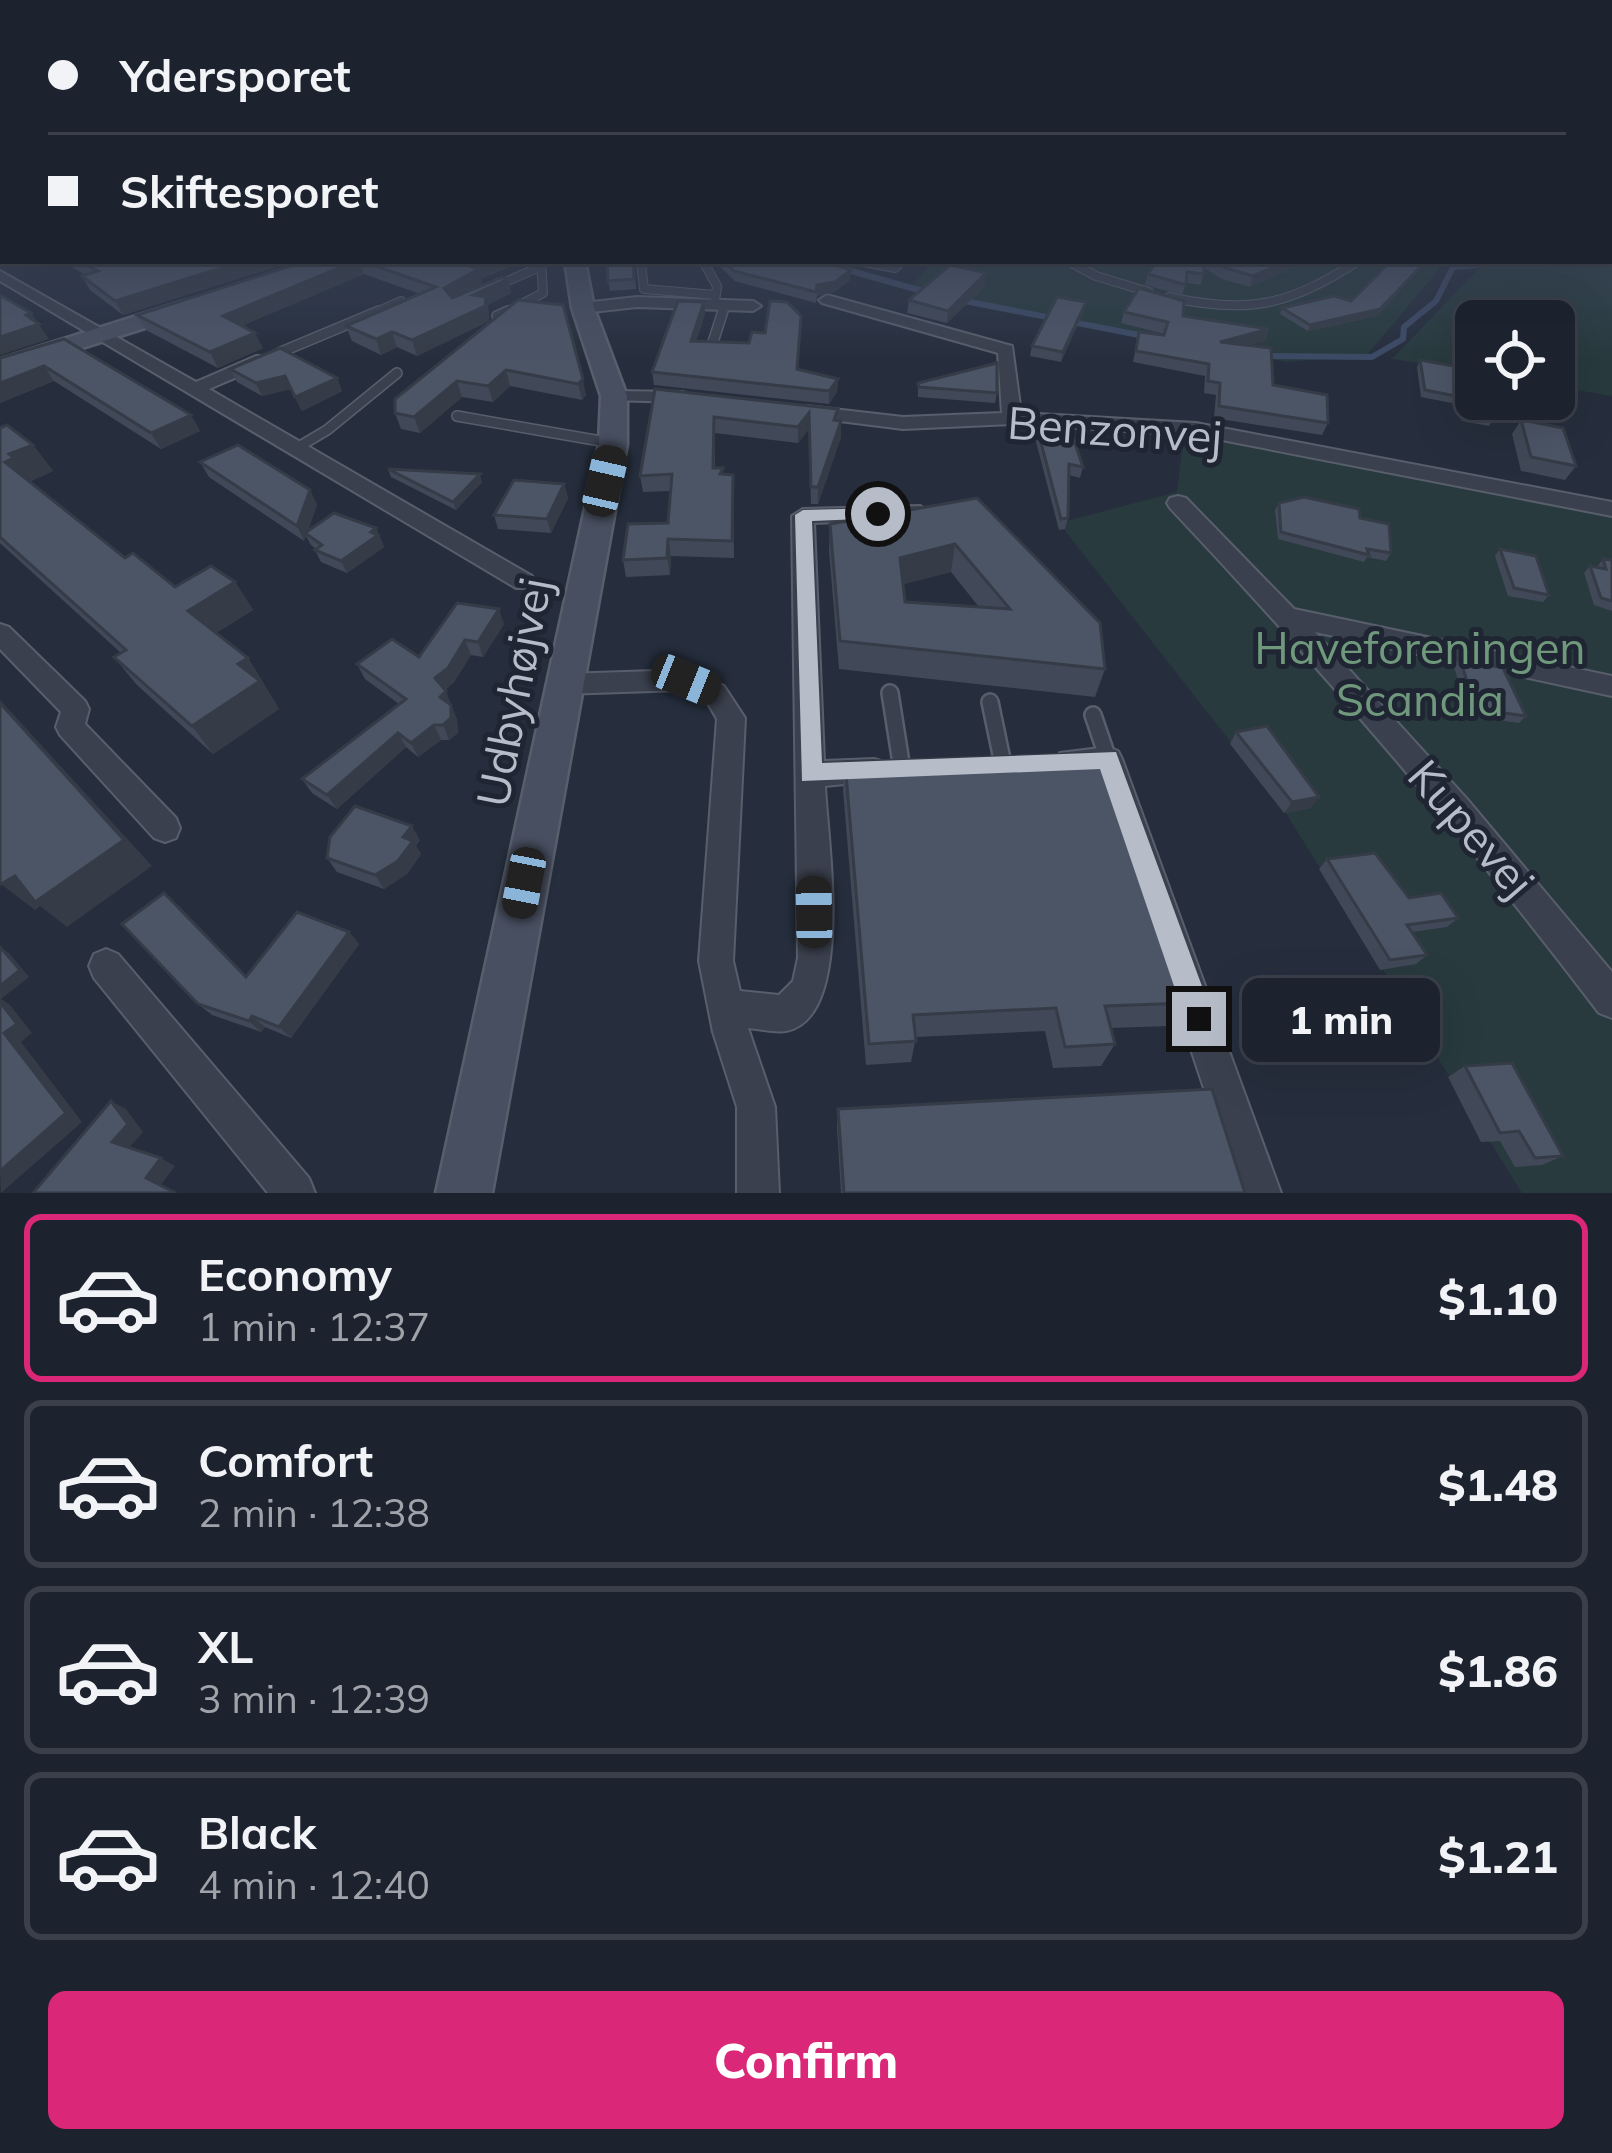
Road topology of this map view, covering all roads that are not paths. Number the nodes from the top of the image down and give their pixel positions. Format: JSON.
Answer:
{"nodes":[{"id":1,"x":640,"y":264,"type":"edge"},
{"id":2,"x":705,"y":264,"type":"edge"},
{"id":3,"x":1075,"y":264,"type":"edge"},
{"id":4,"x":1353,"y":264,"type":"edge"},
{"id":5,"x":568,"y":273,"type":"edge"},
{"id":6,"x":0,"y":275,"type":"edge"},
{"id":7,"x":478,"y":294,"type":"edge"},
{"id":8,"x":207,"y":300,"type":"edge"},
{"id":9,"x":827,"y":300,"type":"edge"},
{"id":10,"x":400,"y":301,"type":"edge"},
{"id":11,"x":718,"y":302,"type":"junction"},
{"id":12,"x":753,"y":306,"type":"dead end"},
{"id":13,"x":497,"y":316,"type":"edge"},
{"id":14,"x":99,"y":335,"type":"junction"},
{"id":15,"x":713,"y":342,"type":"edge"},
{"id":16,"x":281,"y":352,"type":"joint"},
{"id":17,"x":0,"y":367,"type":"edge"},
{"id":18,"x":397,"y":373,"type":"dead end"},
{"id":19,"x":194,"y":389,"type":"junction"},
{"id":20,"x":614,"y":396,"type":"junction"},
{"id":21,"x":707,"y":400,"type":"edge"},
{"id":22,"x":776,"y":408,"type":"edge"},
{"id":23,"x":457,"y":416,"type":"dead end"},
{"id":24,"x":1012,"y":418,"type":"junction"},
{"id":25,"x":613,"y":443,"type":"junction"},
{"id":26,"x":295,"y":448,"type":"junction"},
{"id":27,"x":1178,"y":503,"type":"dead end"},
{"id":28,"x":1612,"y":509,"type":"edge"},
{"id":29,"x":952,"y":512,"type":"edge"},
{"id":30,"x":524,"y":582,"type":"dead end"},
{"id":31,"x":1288,"y":617,"type":"junction"},
{"id":32,"x":0,"y":633,"type":"edge"},
{"id":33,"x":563,"y":684,"type":"junction"},
{"id":34,"x":1612,"y":686,"type":"edge"},
{"id":35,"x":890,"y":693,"type":"dead end"},
{"id":36,"x":990,"y":702,"type":"dead end"},
{"id":37,"x":1094,"y":715,"type":"dead end"},
{"id":38,"x":1108,"y":759,"type":"junction"},
{"id":39,"x":1003,"y":764,"type":"junction"},
{"id":40,"x":902,"y":770,"type":"junction"},
{"id":41,"x":810,"y":774,"type":"junction"},
{"id":42,"x":165,"y":828,"type":"dead end"},
{"id":43,"x":106,"y":966,"type":"dead end"},
{"id":44,"x":1612,"y":1000,"type":"edge"},
{"id":45,"x":727,"y":1009,"type":"junction"},
{"id":46,"x":293,"y":1193,"type":"edge"},
{"id":47,"x":464,"y":1193,"type":"edge"},
{"id":48,"x":758,"y":1193,"type":"edge"},
{"id":49,"x":1260,"y":1193,"type":"edge"}],
"edges":[{"from":1,"to":11,"type":"lane"},
{"from":2,"to":11,"type":"lane"},
{"from":3,"to":4,"type":"lane"},
{"from":5,"to":7,"type":"lane"},
{"from":5,"to":11,"type":"street"},
{"from":5,"to":13,"type":"lane"},
{"from":5,"to":20,"type":"street","name":"Udbyhøjvej"},
{"from":6,"to":14,"type":"street"},
{"from":8,"to":14,"type":"street"},
{"from":9,"to":24,"type":"street"},
{"from":10,"to":16,"type":"lane"},
{"from":11,"to":12,"type":"street"},
{"from":11,"to":15,"type":"lane"},
{"from":14,"to":17,"type":"street"},
{"from":14,"to":19,"type":"street"},
{"from":16,"to":19,"type":"street"},
{"from":18,"to":26,"type":"lane"},
{"from":19,"to":26,"type":"street"},
{"from":20,"to":21,"type":"street"},
{"from":20,"to":25,"type":"street","name":"Udbyhøjvej"},
{"from":22,"to":24,"type":"street","name":"Benzonvej"},
{"from":23,"to":25,"type":"lane"},
{"from":24,"to":28,"type":"street","name":"Benzonvej"},
{"from":25,"to":33,"type":"street","name":"Udbyhøjvej"},
{"from":26,"to":30,"type":"street"},
{"from":27,"to":31,"type":"street","name":"Kupevej"},
{"from":29,"to":41,"type":"street"},
{"from":31,"to":34,"type":"street"},
{"from":31,"to":44,"type":"street","name":"Kupevej"},
{"from":32,"to":42,"type":"street"},
{"from":33,"to":45,"type":"street"},
{"from":33,"to":47,"type":"street","name":"Udbyhøjvej"},
{"from":35,"to":40,"type":"lane"},
{"from":36,"to":39,"type":"lane"},
{"from":37,"to":38,"type":"lane"},
{"from":38,"to":39,"type":"street"},
{"from":38,"to":49,"type":"street"},
{"from":39,"to":40,"type":"street"},
{"from":40,"to":41,"type":"street"},
{"from":41,"to":45,"type":"street"},
{"from":43,"to":46,"type":"street"},
{"from":45,"to":48,"type":"street"}]}
